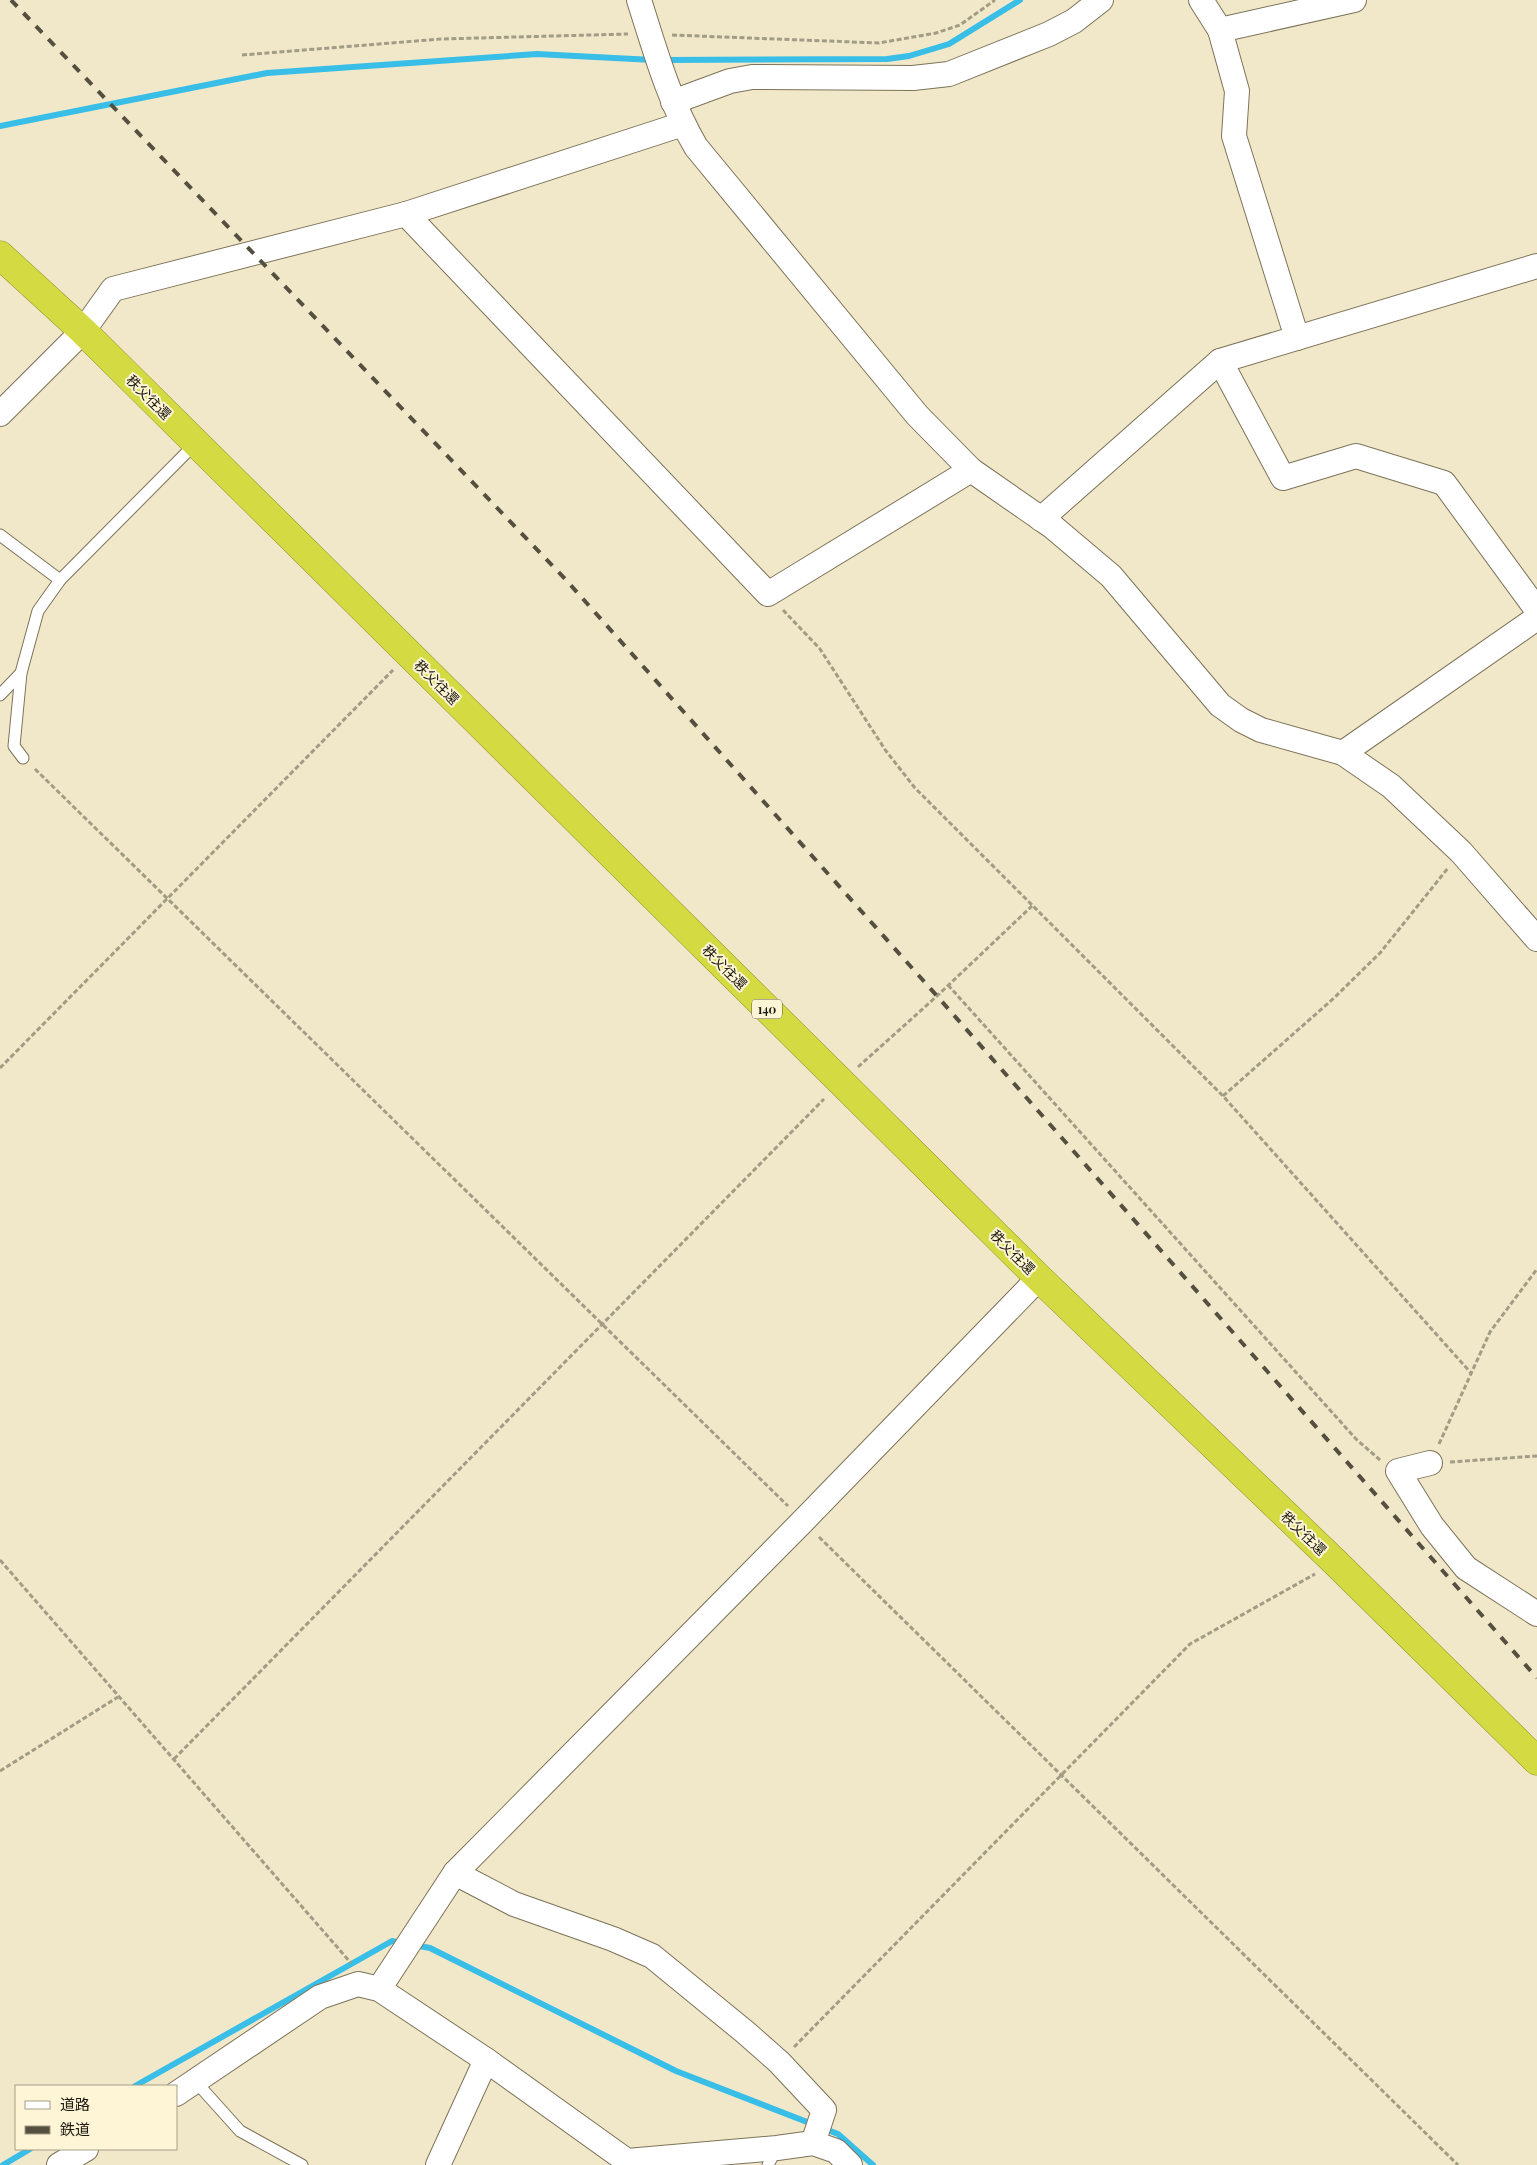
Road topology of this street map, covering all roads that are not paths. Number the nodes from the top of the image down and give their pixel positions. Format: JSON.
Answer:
{"nodes":[{"id":1,"x":638,"y":0,"type":"edge"},
{"id":2,"x":1101,"y":0,"type":"edge"},
{"id":3,"x":1201,"y":0,"type":"edge"},
{"id":4,"x":1354,"y":0,"type":"edge"},
{"id":5,"x":1220,"y":30,"type":"junction"},
{"id":6,"x":673,"y":102,"type":"junction"},
{"id":7,"x":683,"y":124,"type":"junction"},
{"id":8,"x":406,"y":214,"type":"junction"},
{"id":9,"x":3,"y":261,"type":"edge"},
{"id":10,"x":1537,"y":266,"type":"edge"},
{"id":11,"x":83,"y":331,"type":"junction"},
{"id":12,"x":1298,"y":338,"type":"junction"},
{"id":13,"x":1220,"y":361,"type":"junction"},
{"id":14,"x":0,"y":414,"type":"edge"},
{"id":15,"x":196,"y":443,"type":"junction"},
{"id":16,"x":971,"y":470,"type":"junction"},
{"id":17,"x":1041,"y":519,"type":"junction"},
{"id":18,"x":0,"y":535,"type":"edge"},
{"id":19,"x":60,"y":580,"type":"junction"},
{"id":20,"x":1537,"y":610,"type":"edge"},
{"id":21,"x":1537,"y":618,"type":"edge"},
{"id":22,"x":21,"y":673,"type":"junction"},
{"id":23,"x":0,"y":695,"type":"edge"},
{"id":24,"x":1343,"y":753,"type":"junction"},
{"id":25,"x":23,"y":758,"type":"road end"},
{"id":26,"x":1537,"y":939,"type":"edge"},
{"id":27,"x":1039,"y":1278,"type":"junction"},
{"id":28,"x":1430,"y":1463,"type":"road end"},
{"id":29,"x":1537,"y":1614,"type":"edge"},
{"id":30,"x":1537,"y":1762,"type":"edge"},
{"id":31,"x":455,"y":1873,"type":"junction"},
{"id":32,"x":379,"y":1989,"type":"junction"},
{"id":33,"x":486,"y":2060,"type":"junction"},
{"id":34,"x":186,"y":2088,"type":"edge"},
{"id":35,"x":817,"y":2132,"type":"junction"},
{"id":36,"x":84,"y":2150,"type":"edge"},
{"id":37,"x":772,"y":2156,"type":"edge"},
{"id":38,"x":659,"y":2162,"type":"edge"},
{"id":39,"x":59,"y":2165,"type":"edge"},
{"id":40,"x":302,"y":2165,"type":"edge"},
{"id":41,"x":438,"y":2165,"type":"edge"},
{"id":42,"x":850,"y":2165,"type":"edge"}],
"edges":[{"from":1,"to":6,"type":"street"},
{"from":2,"to":6,"type":"street"},
{"from":3,"to":5,"type":"street"},
{"from":4,"to":5,"type":"street"},
{"from":5,"to":12,"type":"street"},
{"from":6,"to":7,"type":"street"},
{"from":7,"to":8,"type":"street"},
{"from":7,"to":16,"type":"street"},
{"from":8,"to":11,"type":"street"},
{"from":8,"to":16,"type":"street"},
{"from":9,"to":11,"type":"highway","name":"秩父往還","number":"140"},
{"from":10,"to":12,"type":"street"},
{"from":11,"to":14,"type":"street"},
{"from":11,"to":15,"type":"highway","name":"秩父往還","number":"140"},
{"from":12,"to":13,"type":"street"},
{"from":13,"to":17,"type":"street"},
{"from":13,"to":20,"type":"street"},
{"from":15,"to":19,"type":"lane"},
{"from":15,"to":27,"type":"highway","name":"秩父往還","number":"140"},
{"from":16,"to":17,"type":"street"},
{"from":17,"to":24,"type":"street"},
{"from":18,"to":19,"type":"lane"},
{"from":19,"to":22,"type":"lane"},
{"from":21,"to":24,"type":"street"},
{"from":22,"to":23,"type":"lane"},
{"from":22,"to":25,"type":"lane"},
{"from":24,"to":26,"type":"street"},
{"from":27,"to":30,"type":"highway","name":"秩父往還","number":"140"},
{"from":27,"to":31,"type":"street"},
{"from":28,"to":29,"type":"street"},
{"from":31,"to":32,"type":"street"},
{"from":31,"to":35,"type":"street"},
{"from":32,"to":33,"type":"street"},
{"from":32,"to":34,"type":"street"},
{"from":33,"to":38,"type":"street"},
{"from":33,"to":41,"type":"street"},
{"from":34,"to":40,"type":"lane"},
{"from":35,"to":37,"type":"street"},
{"from":35,"to":42,"type":"street"},
{"from":36,"to":39,"type":"street"},
{"from":37,"to":38,"type":"street"}]}
